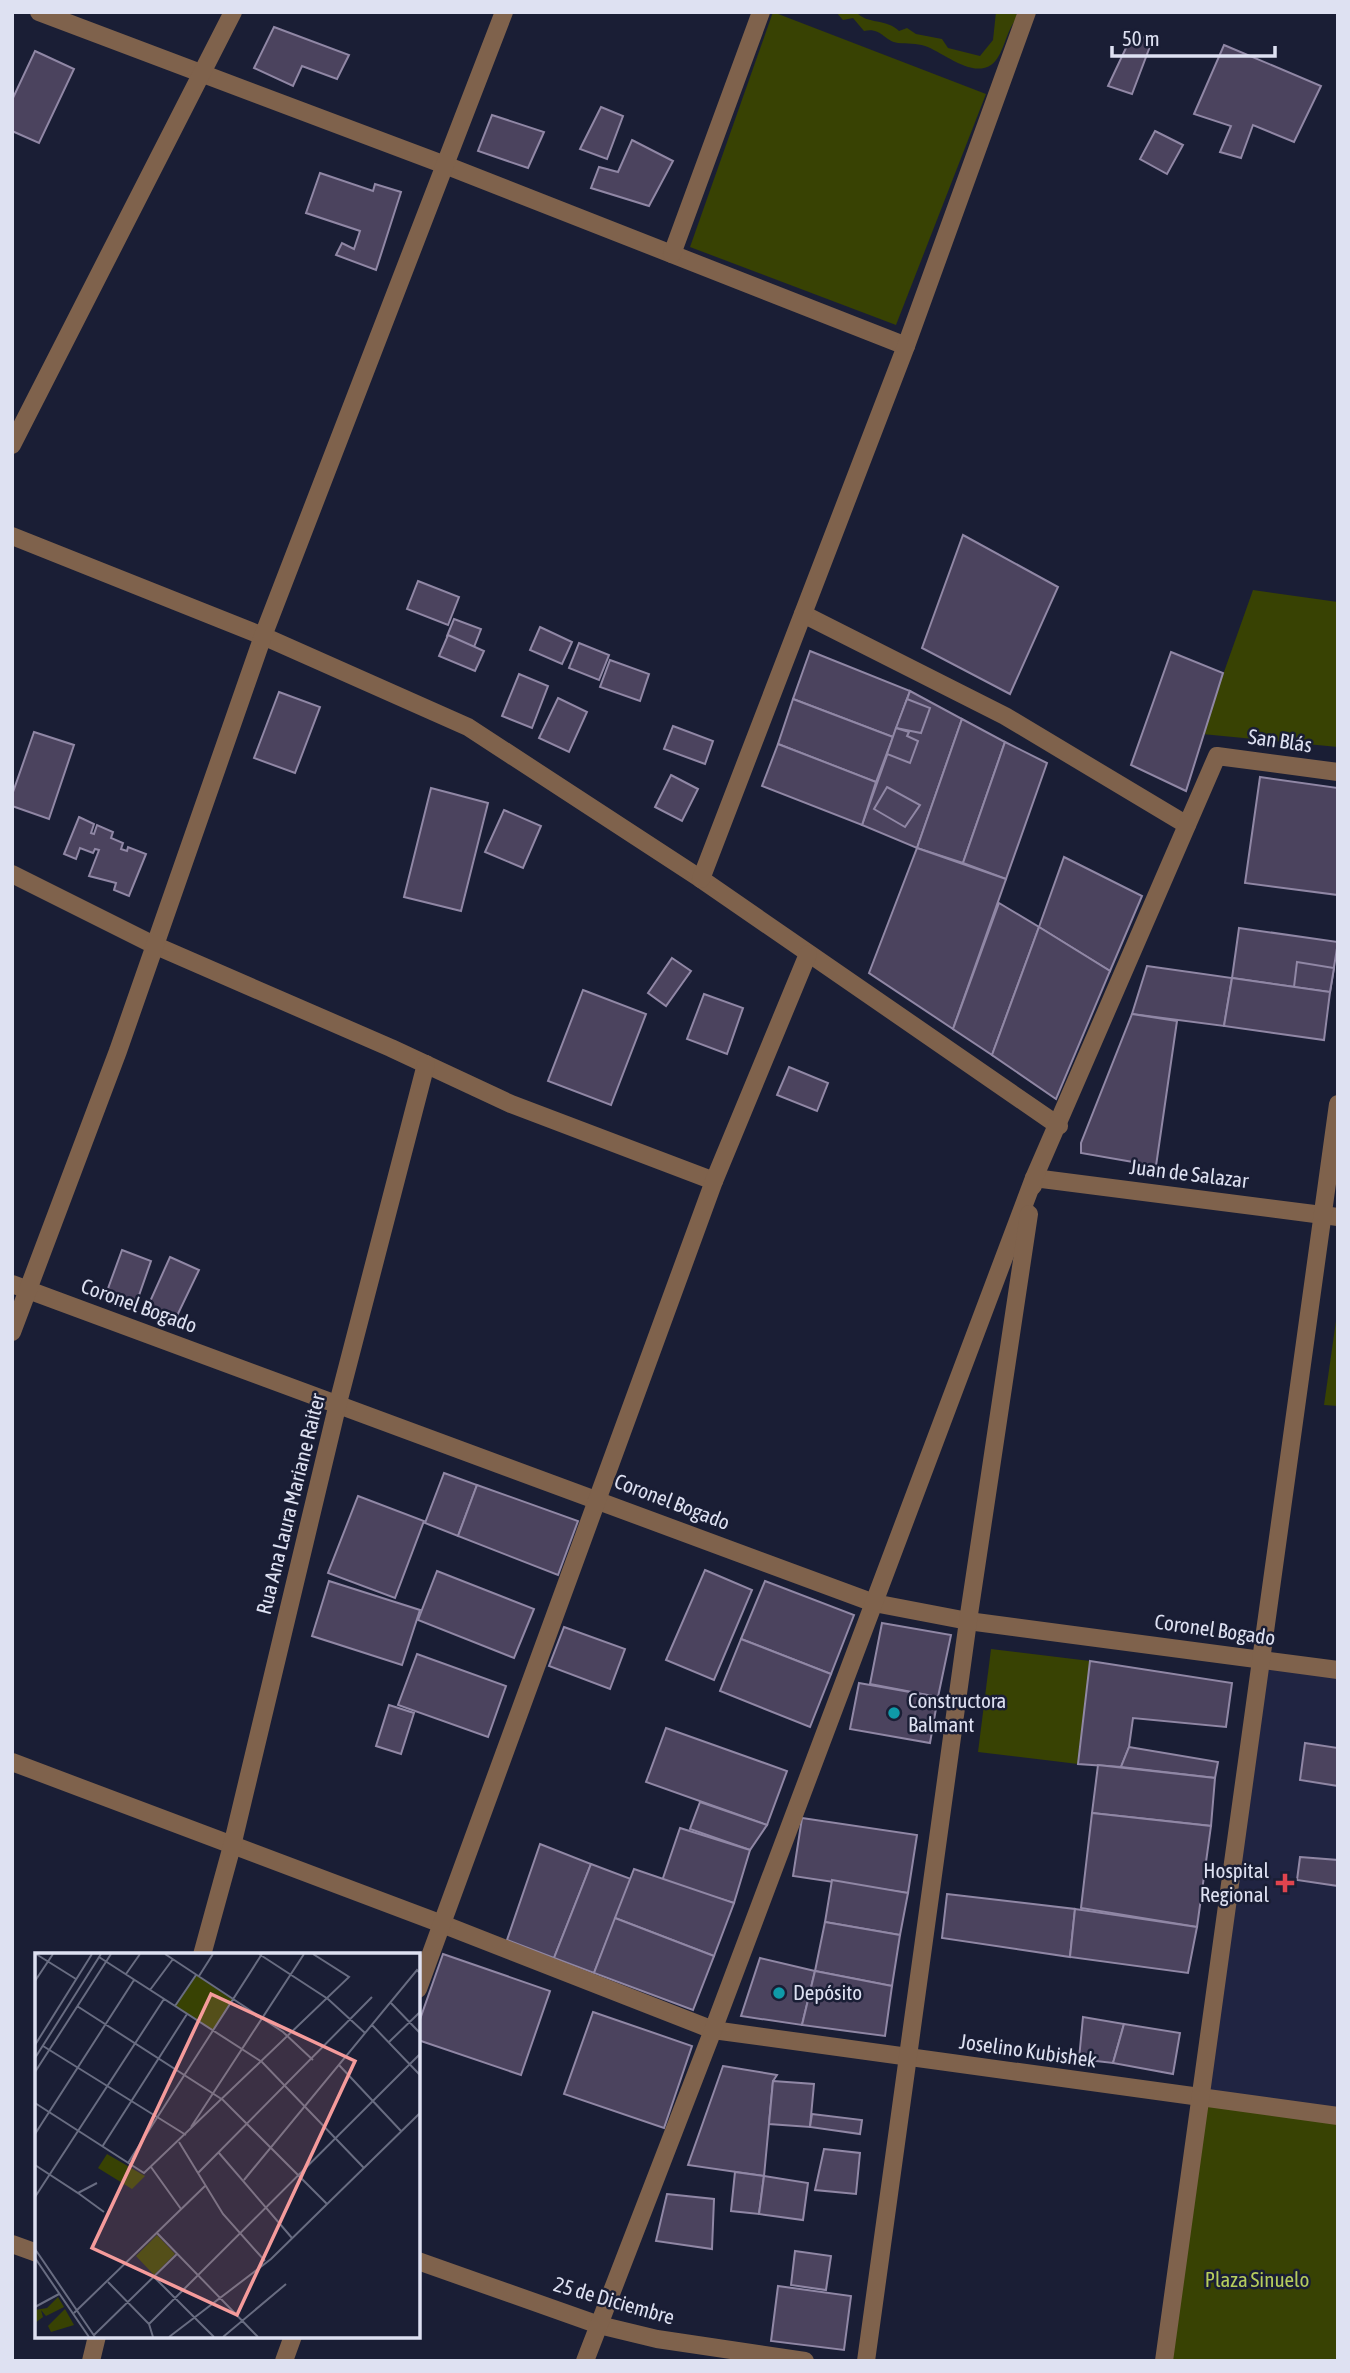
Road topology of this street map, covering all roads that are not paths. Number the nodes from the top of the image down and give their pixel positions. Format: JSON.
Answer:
{"nodes":[{"id":1,"x":39,"y":12,"type":"edge"},
{"id":2,"x":233,"y":12,"type":"edge"},
{"id":3,"x":504,"y":12,"type":"edge"},
{"id":4,"x":761,"y":12,"type":"edge"},
{"id":5,"x":1027,"y":12,"type":"edge"},
{"id":6,"x":202,"y":74,"type":"junction"},
{"id":7,"x":445,"y":165,"type":"junction"},
{"id":8,"x":672,"y":254,"type":"junction"},
{"id":9,"x":906,"y":346,"type":"junction"},
{"id":10,"x":12,"y":445,"type":"edge"},
{"id":11,"x":12,"y":536,"type":"edge"},
{"id":12,"x":803,"y":614,"type":"junction"},
{"id":13,"x":263,"y":636,"type":"junction"},
{"id":14,"x":1338,"y":772,"type":"edge"},
{"id":15,"x":1187,"y":825,"type":"junction"},
{"id":16,"x":12,"y":874,"type":"edge"},
{"id":17,"x":701,"y":878,"type":"junction"},
{"id":18,"x":154,"y":945,"type":"junction"},
{"id":19,"x":808,"y":954,"type":"junction"},
{"id":20,"x":426,"y":1064,"type":"junction"},
{"id":21,"x":1338,"y":1104,"type":"edge"},
{"id":22,"x":1059,"y":1126,"type":"junction"},
{"id":23,"x":1034,"y":1178,"type":"junction"},
{"id":24,"x":714,"y":1181,"type":"junction"},
{"id":25,"x":1331,"y":1216,"type":"edge"},
{"id":26,"x":20,"y":1287,"type":"edge"},
{"id":27,"x":12,"y":1332,"type":"edge"},
{"id":28,"x":338,"y":1403,"type":"junction"},
{"id":29,"x":598,"y":1498,"type":"junction"},
{"id":30,"x":874,"y":1602,"type":"junction"},
{"id":31,"x":968,"y":1620,"type":"junction"},
{"id":32,"x":1263,"y":1660,"type":"junction"},
{"id":33,"x":1338,"y":1670,"type":"edge"},
{"id":34,"x":12,"y":1762,"type":"edge"},
{"id":35,"x":232,"y":1846,"type":"junction"},
{"id":36,"x":442,"y":1924,"type":"junction"},
{"id":37,"x":203,"y":1953,"type":"edge"},
{"id":38,"x":420,"y":1984,"type":"edge"},
{"id":39,"x":713,"y":2031,"type":"junction"},
{"id":40,"x":910,"y":2057,"type":"junction"},
{"id":41,"x":1202,"y":2097,"type":"junction"},
{"id":42,"x":1338,"y":2116,"type":"edge"},
{"id":43,"x":12,"y":2244,"type":"edge"},
{"id":44,"x":35,"y":2252,"type":"edge"},
{"id":45,"x":420,"y":2262,"type":"edge"},
{"id":46,"x":599,"y":2325,"type":"junction"},
{"id":47,"x":96,"y":2338,"type":"edge"},
{"id":48,"x":292,"y":2338,"type":"edge"},
{"id":49,"x":90,"y":2361,"type":"edge"},
{"id":50,"x":284,"y":2361,"type":"edge"},
{"id":51,"x":585,"y":2361,"type":"edge"},
{"id":52,"x":804,"y":2361,"type":"edge"},
{"id":53,"x":866,"y":2361,"type":"edge"},
{"id":54,"x":1164,"y":2361,"type":"edge"}],
"edges":[{"from":1,"to":6,"type":"street"},
{"from":2,"to":6,"type":"street"},
{"from":3,"to":7,"type":"street"},
{"from":4,"to":8,"type":"street"},
{"from":5,"to":9,"type":"street"},
{"from":6,"to":7,"type":"street"},
{"from":6,"to":10,"type":"street"},
{"from":7,"to":8,"type":"street"},
{"from":7,"to":13,"type":"street"},
{"from":8,"to":9,"type":"street"},
{"from":9,"to":12,"type":"street"},
{"from":11,"to":13,"type":"street"},
{"from":12,"to":15,"type":"street"},
{"from":12,"to":17,"type":"street"},
{"from":13,"to":17,"type":"street"},
{"from":13,"to":18,"type":"street"},
{"from":14,"to":15,"type":"street","name":"San Blás"},
{"from":15,"to":22,"type":"street"},
{"from":16,"to":18,"type":"street"},
{"from":17,"to":19,"type":"street"},
{"from":18,"to":20,"type":"street"},
{"from":18,"to":26,"type":"street"},
{"from":19,"to":22,"type":"street"},
{"from":19,"to":24,"type":"street"},
{"from":20,"to":24,"type":"street"},
{"from":20,"to":28,"type":"street","name":"Rua Ana Laura Mariane Raiter"},
{"from":21,"to":25,"type":"street"},
{"from":22,"to":23,"type":"street"},
{"from":23,"to":25,"type":"street","name":"Juan de Salazar"},
{"from":23,"to":30,"type":"street"},
{"from":23,"to":31,"type":"street"},
{"from":24,"to":29,"type":"street"},
{"from":25,"to":32,"type":"street"},
{"from":26,"to":27,"type":"street"},
{"from":26,"to":28,"type":"street","name":"Coronel Bogado"},
{"from":28,"to":29,"type":"street","name":"Coronel Bogado"},
{"from":28,"to":35,"type":"street","name":"Rua Ana Laura Mariane Raiter"},
{"from":29,"to":30,"type":"street","name":"Coronel Bogado"},
{"from":29,"to":36,"type":"street"},
{"from":30,"to":31,"type":"street","name":"Coronel Bogado"},
{"from":30,"to":39,"type":"street"},
{"from":31,"to":32,"type":"street","name":"Coronel Bogado"},
{"from":31,"to":40,"type":"street"},
{"from":32,"to":33,"type":"street","name":"Coronel Bogado"},
{"from":32,"to":41,"type":"street"},
{"from":34,"to":35,"type":"street","name":"Joselino Kubishek"},
{"from":35,"to":36,"type":"street","name":"Joselino Kubishek"},
{"from":35,"to":37,"type":"street","name":"Rua Ana Laura Mariane Raiter"},
{"from":36,"to":38,"type":"street"},
{"from":36,"to":39,"type":"street","name":"Joselino Kubishek"},
{"from":39,"to":40,"type":"street","name":"Joselino Kubishek"},
{"from":39,"to":46,"type":"street"},
{"from":40,"to":41,"type":"street","name":"Joselino Kubishek"},
{"from":40,"to":53,"type":"street"},
{"from":41,"to":42,"type":"street","name":"Joselino Kubishek"},
{"from":41,"to":54,"type":"street"},
{"from":43,"to":44,"type":"street"},
{"from":45,"to":46,"type":"street","name":"25 de Diciembre"},
{"from":46,"to":51,"type":"street"},
{"from":46,"to":52,"type":"street","name":"25 de Diciembre"},
{"from":47,"to":49,"type":"street"},
{"from":48,"to":50,"type":"street"}]}
